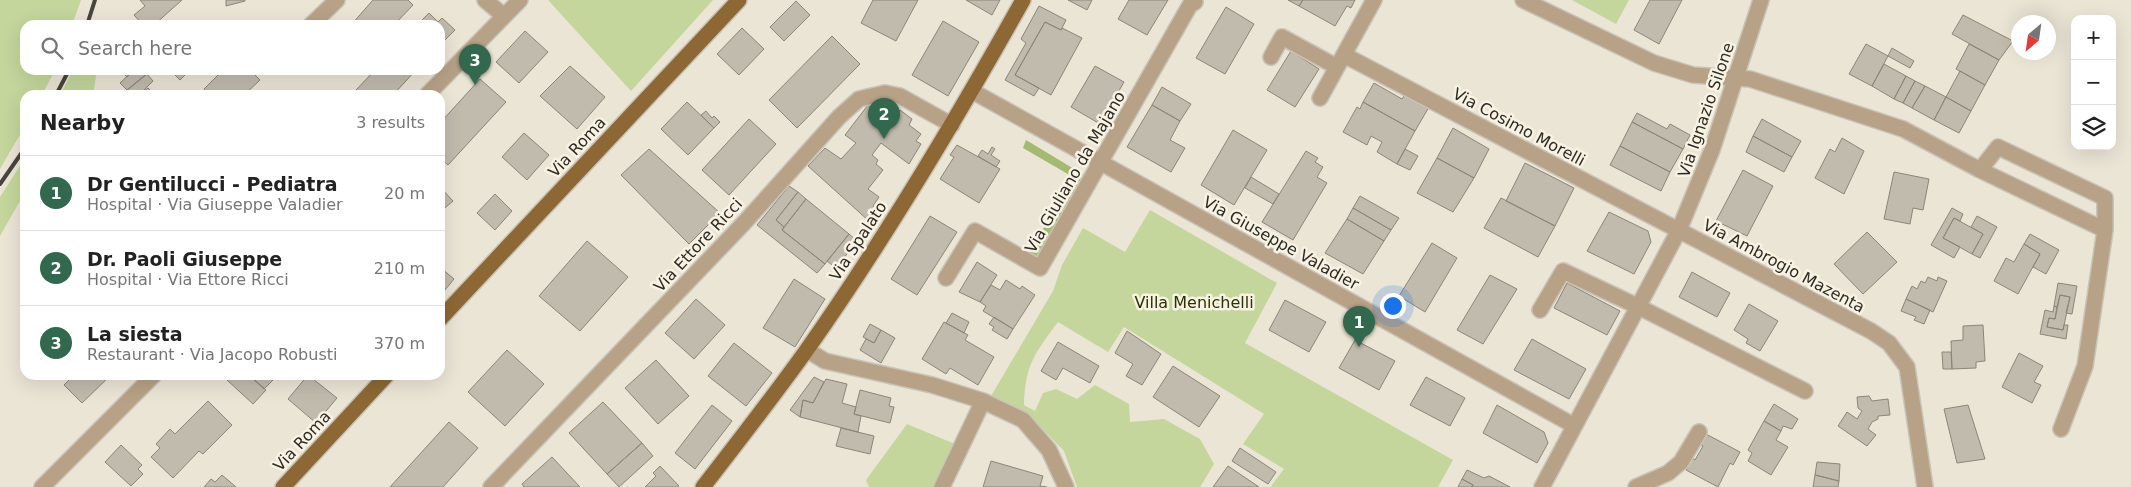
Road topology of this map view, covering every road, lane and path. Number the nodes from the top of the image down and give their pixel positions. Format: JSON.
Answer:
{"nodes":[{"id":1,"x":337,"y":0,"type":"edge"},
{"id":2,"x":485,"y":0,"type":"edge"},
{"id":3,"x":520,"y":0,"type":"edge"},
{"id":4,"x":739,"y":0,"type":"edge"},
{"id":5,"x":1023,"y":0,"type":"edge"},
{"id":6,"x":1374,"y":0,"type":"edge"},
{"id":7,"x":1523,"y":0,"type":"edge"},
{"id":8,"x":1761,"y":0,"type":"edge"},
{"id":9,"x":1191,"y":3,"type":"edge"},
{"id":10,"x":504,"y":16,"type":"junction"},
{"id":11,"x":316,"y":20,"type":"edge"},
{"id":12,"x":1271,"y":57,"type":"dead end"},
{"id":13,"x":1340,"y":61,"type":"junction"},
{"id":14,"x":1737,"y":77,"type":"junction"},
{"id":15,"x":432,"y":90,"type":"edge"},
{"id":16,"x":972,"y":91,"type":"junction"},
{"id":17,"x":1320,"y":98,"type":"dead end"},
{"id":18,"x":952,"y":125,"type":"junction"},
{"id":19,"x":1100,"y":162,"type":"junction"},
{"id":20,"x":1980,"y":170,"type":"junction"},
{"id":21,"x":1679,"y":230,"type":"junction"},
{"id":22,"x":2105,"y":230,"type":"junction"},
{"id":23,"x":946,"y":278,"type":"dead end"},
{"id":24,"x":1639,"y":307,"type":"junction"},
{"id":25,"x":1540,"y":310,"type":"dead end"},
{"id":26,"x":445,"y":314,"type":"edge"},
{"id":27,"x":807,"y":350,"type":"junction"},
{"id":28,"x":149,"y":380,"type":"edge"},
{"id":29,"x":382,"y":380,"type":"edge"},
{"id":30,"x":1805,"y":391,"type":"dead end"},
{"id":31,"x":983,"y":401,"type":"junction"},
{"id":32,"x":1573,"y":425,"type":"junction"},
{"id":33,"x":2061,"y":429,"type":"dead end"},
{"id":34,"x":1699,"y":432,"type":"dead end"},
{"id":35,"x":42,"y":487,"type":"edge"},
{"id":36,"x":283,"y":487,"type":"edge"},
{"id":37,"x":491,"y":487,"type":"edge"},
{"id":38,"x":703,"y":487,"type":"edge"},
{"id":39,"x":942,"y":487,"type":"edge"},
{"id":40,"x":1066,"y":487,"type":"edge"},
{"id":41,"x":1542,"y":487,"type":"edge"},
{"id":42,"x":1636,"y":487,"type":"edge"},
{"id":43,"x":1925,"y":487,"type":"edge"}],
"edges":[{"from":1,"to":11,"type":"street"},
{"from":2,"to":10,"type":"street"},
{"from":3,"to":10,"type":"street"},
{"from":4,"to":26,"type":"main road","name":"Via Roma"},
{"from":5,"to":16,"type":"main road","name":"Via Spalato"},
{"from":6,"to":13,"type":"street"},
{"from":7,"to":14,"type":"street"},
{"from":8,"to":14,"type":"street","name":"Via Ignazio Silone"},
{"from":9,"to":19,"type":"street","name":"Via Giuliano da Majano"},
{"from":10,"to":15,"type":"street"},
{"from":12,"to":13,"type":"street","name":"Via Cosimo Morelli"},
{"from":13,"to":17,"type":"street"},
{"from":13,"to":21,"type":"street","name":"Via Cosimo Morelli"},
{"from":14,"to":20,"type":"street"},
{"from":14,"to":21,"type":"street","name":"Via Ignazio Silone"},
{"from":16,"to":18,"type":"main road","name":"Via Spalato"},
{"from":16,"to":19,"type":"street","name":"Via Giuseppe Valadier"},
{"from":18,"to":27,"type":"main road","name":"Via Spalato"},
{"from":18,"to":37,"type":"street","name":"Via Ettore Ricci"},
{"from":19,"to":23,"type":"street","name":"Via Giuliano da Majano"},
{"from":19,"to":32,"type":"street","name":"Via Giuseppe Valadier"},
{"from":20,"to":22,"type":"street"},
{"from":20,"to":22,"type":"street"},
{"from":21,"to":24,"type":"street","name":"Via Ambrogio Mazenta"},
{"from":21,"to":43,"type":"street","name":"Via Ambrogio Mazenta"},
{"from":22,"to":33,"type":"street"},
{"from":24,"to":25,"type":"street"},
{"from":24,"to":30,"type":"street"},
{"from":24,"to":32,"type":"street","name":"Via Ambrogio Mazenta"},
{"from":27,"to":31,"type":"street"},
{"from":27,"to":38,"type":"main road","name":"Via Spalato"},
{"from":28,"to":35,"type":"street"},
{"from":29,"to":36,"type":"main road","name":"Via Roma"},
{"from":31,"to":39,"type":"street"},
{"from":31,"to":40,"type":"street"},
{"from":32,"to":41,"type":"street","name":"Via Ambrogio Mazenta"},
{"from":34,"to":42,"type":"street"}]}
